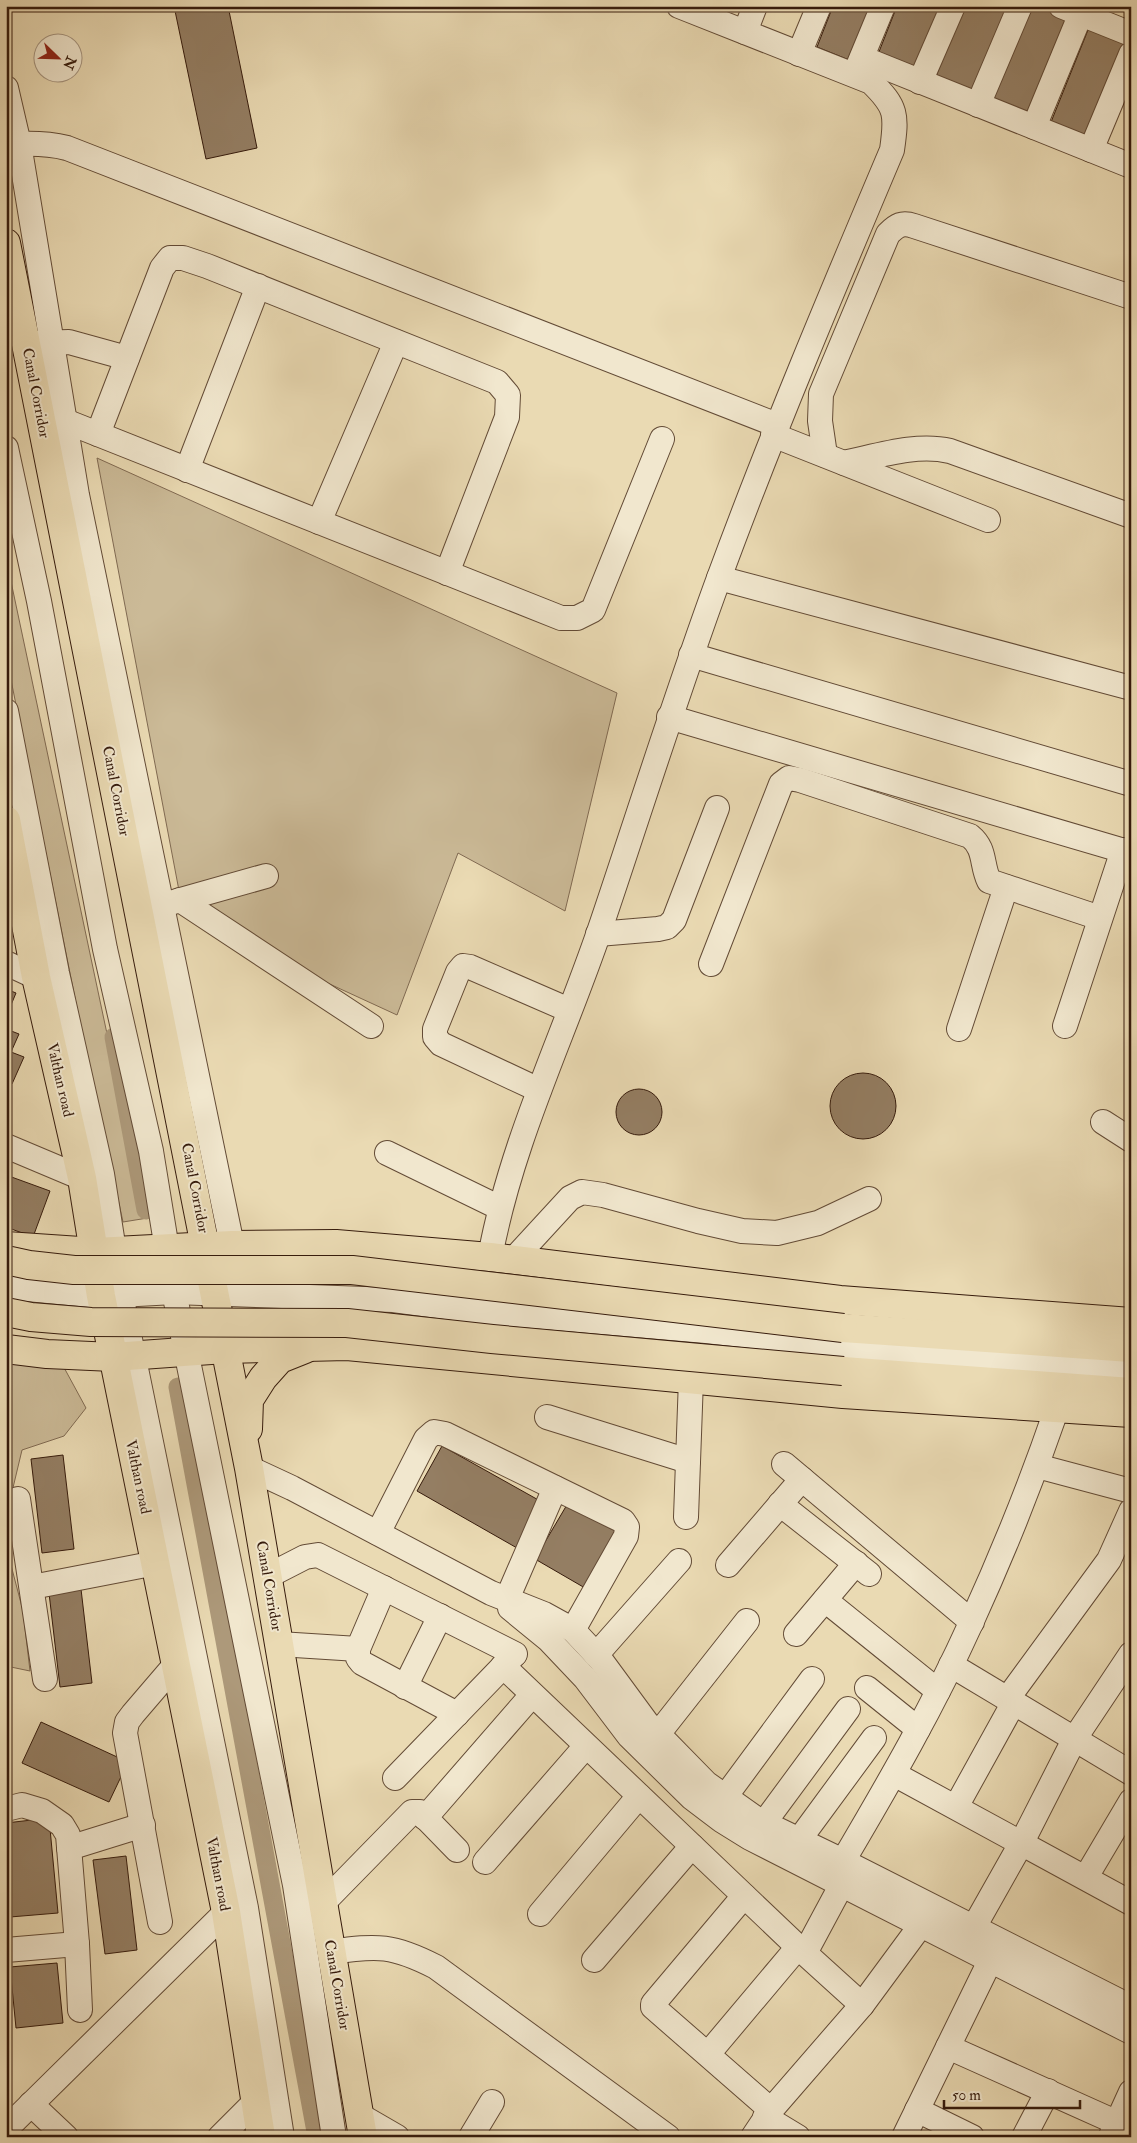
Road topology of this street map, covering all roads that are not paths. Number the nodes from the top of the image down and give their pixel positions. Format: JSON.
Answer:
{"nodes":[{"id":1,"x":678,"y":6,"type":"edge"},
{"id":2,"x":755,"y":6,"type":"edge"},
{"id":3,"x":819,"y":6,"type":"edge"},
{"id":4,"x":884,"y":6,"type":"edge"},
{"id":5,"x":953,"y":6,"type":"edge"},
{"id":6,"x":1020,"y":6,"type":"edge"},
{"id":7,"x":1075,"y":9,"type":"edge"},
{"id":8,"x":745,"y":32,"type":"junction"},
{"id":9,"x":1131,"y":34,"type":"edge"},
{"id":10,"x":799,"y":54,"type":"junction"},
{"id":11,"x":1131,"y":54,"type":"edge"},
{"id":12,"x":858,"y":67,"type":"junction"},
{"id":13,"x":920,"y":82,"type":"junction"},
{"id":14,"x":6,"y":88,"type":"edge"},
{"id":15,"x":978,"y":105,"type":"junction"},
{"id":16,"x":1034,"y":127,"type":"junction"},
{"id":17,"x":12,"y":144,"type":"edge"},
{"id":18,"x":1091,"y":150,"type":"junction"},
{"id":19,"x":1131,"y":166,"type":"edge"},
{"id":20,"x":6,"y":243,"type":"edge"},
{"id":21,"x":258,"y":286,"type":"junction"},
{"id":22,"x":1131,"y":297,"type":"edge"},
{"id":23,"x":396,"y":342,"type":"junction"},
{"id":24,"x":39,"y":343,"type":"junction"},
{"id":25,"x":127,"y":358,"type":"junction"},
{"id":26,"x":65,"y":422,"type":"junction"},
{"id":27,"x":775,"y":430,"type":"junction"},
{"id":28,"x":98,"y":434,"type":"junction"},
{"id":29,"x":662,"y":439,"type":"dead end"},
{"id":30,"x":6,"y":448,"type":"edge"},
{"id":31,"x":834,"y":459,"type":"junction"},
{"id":32,"x":186,"y":470,"type":"junction"},
{"id":33,"x":1131,"y":516,"type":"edge"},
{"id":34,"x":988,"y":520,"type":"dead end"},
{"id":35,"x":319,"y":522,"type":"junction"},
{"id":36,"x":447,"y":573,"type":"junction"},
{"id":37,"x":719,"y":578,"type":"junction"},
{"id":38,"x":692,"y":655,"type":"junction"},
{"id":39,"x":1131,"y":688,"type":"edge"},
{"id":40,"x":6,"y":711,"type":"edge"},
{"id":41,"x":669,"y":717,"type":"junction"},
{"id":42,"x":1131,"y":784,"type":"edge"},
{"id":43,"x":717,"y":808,"type":"dead end"},
{"id":44,"x":6,"y":820,"type":"edge"},
{"id":45,"x":1127,"y":852,"type":"edge"},
{"id":46,"x":266,"y":876,"type":"dead end"},
{"id":47,"x":1006,"y":887,"type":"junction"},
{"id":48,"x":170,"y":902,"type":"junction"},
{"id":49,"x":1100,"y":918,"type":"junction"},
{"id":50,"x":598,"y":934,"type":"junction"},
{"id":51,"x":6,"y":963,"type":"edge"},
{"id":52,"x":711,"y":964,"type":"dead end"},
{"id":53,"x":36,"y":977,"type":"junction"},
{"id":54,"x":569,"y":1010,"type":"junction"},
{"id":55,"x":372,"y":1026,"type":"dead end"},
{"id":56,"x":1065,"y":1026,"type":"dead end"},
{"id":57,"x":959,"y":1029,"type":"dead end"},
{"id":58,"x":539,"y":1090,"type":"junction"},
{"id":59,"x":1103,"y":1122,"type":"dead end"},
{"id":60,"x":1131,"y":1140,"type":"edge"},
{"id":61,"x":6,"y":1146,"type":"edge"},
{"id":62,"x":387,"y":1153,"type":"dead end"},
{"id":63,"x":82,"y":1178,"type":"junction"},
{"id":64,"x":869,"y":1199,"type":"dead end"},
{"id":65,"x":500,"y":1208,"type":"junction"},
{"id":66,"x":6,"y":1246,"type":"edge"},
{"id":67,"x":219,"y":1246,"type":"junction"},
{"id":68,"x":168,"y":1249,"type":"junction"},
{"id":69,"x":105,"y":1251,"type":"junction"},
{"id":70,"x":502,"y":1258,"type":"junction"},
{"id":71,"x":6,"y":1260,"type":"edge"},
{"id":72,"x":6,"y":1286,"type":"edge"},
{"id":73,"x":174,"y":1292,"type":"junction"},
{"id":74,"x":214,"y":1293,"type":"junction"},
{"id":75,"x":111,"y":1295,"type":"junction"},
{"id":76,"x":6,"y":1312,"type":"edge"},
{"id":77,"x":1131,"y":1322,"type":"edge"},
{"id":78,"x":309,"y":1347,"type":"junction"},
{"id":79,"x":1131,"y":1348,"type":"edge"},
{"id":80,"x":6,"y":1349,"type":"edge"},
{"id":81,"x":225,"y":1349,"type":"junction"},
{"id":82,"x":186,"y":1352,"type":"junction"},
{"id":83,"x":123,"y":1356,"type":"junction"},
{"id":84,"x":1131,"y":1372,"type":"edge"},
{"id":85,"x":691,"y":1379,"type":"junction"},
{"id":86,"x":1131,"y":1392,"type":"edge"},
{"id":87,"x":1057,"y":1408,"type":"junction"},
{"id":88,"x":1131,"y":1413,"type":"edge"},
{"id":89,"x":547,"y":1417,"type":"dead end"},
{"id":90,"x":688,"y":1461,"type":"junction"},
{"id":91,"x":1037,"y":1466,"type":"junction"},
{"id":92,"x":250,"y":1468,"type":"junction"},
{"id":93,"x":555,"y":1488,"type":"junction"},
{"id":94,"x":1131,"y":1490,"type":"edge"},
{"id":95,"x":18,"y":1499,"type":"dead end"},
{"id":96,"x":780,"y":1504,"type":"junction"},
{"id":97,"x":1131,"y":1511,"type":"edge"},
{"id":98,"x":686,"y":1517,"type":"dead end"},
{"id":99,"x":378,"y":1533,"type":"junction"},
{"id":100,"x":679,"y":1561,"type":"dead end"},
{"id":101,"x":156,"y":1563,"type":"junction"},
{"id":102,"x":728,"y":1565,"type":"dead end"},
{"id":103,"x":268,"y":1576,"type":"junction"},
{"id":104,"x":32,"y":1587,"type":"junction"},
{"id":105,"x":384,"y":1588,"type":"junction"},
{"id":106,"x":499,"y":1596,"type":"junction"},
{"id":107,"x":825,"y":1600,"type":"junction"},
{"id":108,"x":440,"y":1616,"type":"junction"},
{"id":109,"x":747,"y":1621,"type":"dead end"},
{"id":110,"x":972,"y":1622,"type":"junction"},
{"id":111,"x":538,"y":1630,"type":"junction"},
{"id":112,"x":573,"y":1630,"type":"junction"},
{"id":113,"x":796,"y":1634,"type":"dead end"},
{"id":114,"x":279,"y":1644,"type":"junction"},
{"id":115,"x":358,"y":1649,"type":"junction"},
{"id":116,"x":1131,"y":1654,"type":"edge"},
{"id":117,"x":596,"y":1655,"type":"junction"},
{"id":118,"x":509,"y":1660,"type":"junction"},
{"id":119,"x":175,"y":1665,"type":"junction"},
{"id":120,"x":951,"y":1665,"type":"junction"},
{"id":121,"x":45,"y":1679,"type":"dead end"},
{"id":122,"x":812,"y":1679,"type":"dead end"},
{"id":123,"x":405,"y":1687,"type":"junction"},
{"id":124,"x":868,"y":1688,"type":"dead end"},
{"id":125,"x":938,"y":1692,"type":"junction"},
{"id":126,"x":532,"y":1695,"type":"junction"},
{"id":127,"x":1011,"y":1700,"type":"junction"},
{"id":128,"x":848,"y":1709,"type":"dead end"},
{"id":129,"x":456,"y":1714,"type":"junction"},
{"id":130,"x":918,"y":1729,"type":"junction"},
{"id":131,"x":658,"y":1734,"type":"junction"},
{"id":132,"x":874,"y":1738,"type":"dead end"},
{"id":133,"x":1076,"y":1738,"type":"junction"},
{"id":134,"x":586,"y":1746,"type":"junction"},
{"id":135,"x":1131,"y":1773,"type":"edge"},
{"id":136,"x":894,"y":1774,"type":"junction"},
{"id":137,"x":395,"y":1778,"type":"dead end"},
{"id":138,"x":639,"y":1796,"type":"junction"},
{"id":139,"x":725,"y":1797,"type":"junction"},
{"id":140,"x":1131,"y":1801,"type":"edge"},
{"id":141,"x":956,"y":1807,"type":"junction"},
{"id":142,"x":6,"y":1809,"type":"edge"},
{"id":143,"x":425,"y":1818,"type":"junction"},
{"id":144,"x":764,"y":1823,"type":"junction"},
{"id":145,"x":143,"y":1825,"type":"junction"},
{"id":146,"x":799,"y":1840,"type":"junction"},
{"id":147,"x":1022,"y":1842,"type":"junction"},
{"id":148,"x":692,"y":1846,"type":"junction"},
{"id":149,"x":69,"y":1848,"type":"junction"},
{"id":150,"x":457,"y":1850,"type":"dead end"},
{"id":151,"x":485,"y":1862,"type":"dead end"},
{"id":152,"x":845,"y":1870,"type":"junction"},
{"id":153,"x":1086,"y":1877,"type":"junction"},
{"id":154,"x":744,"y":1896,"type":"junction"},
{"id":155,"x":323,"y":1903,"type":"junction"},
{"id":156,"x":1131,"y":1903,"type":"edge"},
{"id":157,"x":226,"y":1912,"type":"junction"},
{"id":158,"x":540,"y":1914,"type":"dead end"},
{"id":159,"x":926,"y":1916,"type":"junction"},
{"id":160,"x":160,"y":1922,"type":"dead end"},
{"id":161,"x":974,"y":1927,"type":"junction"},
{"id":162,"x":77,"y":1944,"type":"junction"},
{"id":163,"x":6,"y":1950,"type":"edge"},
{"id":164,"x":801,"y":1950,"type":"junction"},
{"id":165,"x":331,"y":1952,"type":"junction"},
{"id":166,"x":594,"y":1960,"type":"dead end"},
{"id":167,"x":990,"y":1960,"type":"junction"},
{"id":168,"x":862,"y":2004,"type":"junction"},
{"id":169,"x":1131,"y":2007,"type":"edge"},
{"id":170,"x":80,"y":2010,"type":"dead end"},
{"id":171,"x":1131,"y":2032,"type":"edge"},
{"id":172,"x":948,"y":2047,"type":"junction"},
{"id":173,"x":708,"y":2054,"type":"junction"},
{"id":174,"x":1048,"y":2092,"type":"junction"},
{"id":175,"x":1131,"y":2092,"type":"edge"},
{"id":176,"x":256,"y":2102,"type":"junction"},
{"id":177,"x":492,"y":2102,"type":"dead end"},
{"id":178,"x":32,"y":2104,"type":"junction"},
{"id":179,"x":917,"y":2110,"type":"junction"},
{"id":180,"x":763,"y":2121,"type":"edge"},
{"id":181,"x":361,"y":2126,"type":"edge"},
{"id":182,"x":1119,"y":2129,"type":"edge"},
{"id":183,"x":6,"y":2130,"type":"edge"},
{"id":184,"x":11,"y":2137,"type":"edge"},
{"id":185,"x":66,"y":2137,"type":"edge"},
{"id":186,"x":220,"y":2137,"type":"edge"},
{"id":187,"x":261,"y":2137,"type":"edge"},
{"id":188,"x":282,"y":2137,"type":"edge"},
{"id":189,"x":334,"y":2137,"type":"edge"},
{"id":190,"x":397,"y":2137,"type":"edge"},
{"id":191,"x":471,"y":2137,"type":"edge"},
{"id":192,"x":668,"y":2137,"type":"edge"},
{"id":193,"x":798,"y":2137,"type":"edge"},
{"id":194,"x":904,"y":2137,"type":"edge"},
{"id":195,"x":972,"y":2137,"type":"edge"},
{"id":196,"x":1024,"y":2137,"type":"edge"}],
"edges":[{"from":1,"to":8,"type":"street"},
{"from":2,"to":8,"type":"street"},
{"from":3,"to":10,"type":"street"},
{"from":4,"to":12,"type":"street"},
{"from":5,"to":13,"type":"street"},
{"from":6,"to":15,"type":"street"},
{"from":7,"to":9,"type":"street"},
{"from":7,"to":16,"type":"street"},
{"from":8,"to":10,"type":"street"},
{"from":10,"to":12,"type":"street"},
{"from":11,"to":18,"type":"street"},
{"from":12,"to":13,"type":"street"},
{"from":12,"to":27,"type":"street"},
{"from":13,"to":15,"type":"street"},
{"from":14,"to":17,"type":"street"},
{"from":15,"to":16,"type":"street"},
{"from":16,"to":18,"type":"street"},
{"from":17,"to":24,"type":"street"},
{"from":17,"to":27,"type":"street"},
{"from":18,"to":19,"type":"street"},
{"from":20,"to":24,"type":"main road","name":"Canal Corridor"},
{"from":21,"to":23,"type":"street"},
{"from":21,"to":25,"type":"street"},
{"from":21,"to":32,"type":"street"},
{"from":22,"to":31,"type":"street"},
{"from":23,"to":35,"type":"street"},
{"from":23,"to":36,"type":"street"},
{"from":24,"to":25,"type":"street"},
{"from":24,"to":26,"type":"street"},
{"from":24,"to":67,"type":"main road","name":"Canal Corridor"},
{"from":25,"to":28,"type":"street"},
{"from":26,"to":28,"type":"street"},
{"from":26,"to":48,"type":"street"},
{"from":27,"to":31,"type":"street"},
{"from":27,"to":37,"type":"street"},
{"from":28,"to":32,"type":"street"},
{"from":29,"to":36,"type":"street"},
{"from":30,"to":68,"type":"street"},
{"from":31,"to":33,"type":"street"},
{"from":31,"to":34,"type":"street"},
{"from":32,"to":35,"type":"street"},
{"from":35,"to":36,"type":"street"},
{"from":37,"to":38,"type":"street"},
{"from":37,"to":39,"type":"street"},
{"from":38,"to":41,"type":"street"},
{"from":38,"to":42,"type":"street"},
{"from":40,"to":69,"type":"street"},
{"from":41,"to":45,"type":"street"},
{"from":41,"to":50,"type":"street"},
{"from":43,"to":50,"type":"street"},
{"from":44,"to":53,"type":"main road","name":"Valthan road"},
{"from":45,"to":49,"type":"street"},
{"from":46,"to":48,"type":"street"},
{"from":47,"to":49,"type":"street"},
{"from":47,"to":52,"type":"street"},
{"from":47,"to":57,"type":"street"},
{"from":48,"to":55,"type":"street"},
{"from":48,"to":67,"type":"street"},
{"from":49,"to":56,"type":"street"},
{"from":50,"to":54,"type":"street"},
{"from":51,"to":53,"type":"street"},
{"from":53,"to":63,"type":"main road","name":"Valthan road"},
{"from":54,"to":58,"type":"street"},
{"from":54,"to":58,"type":"street"},
{"from":58,"to":65,"type":"street"},
{"from":59,"to":60,"type":"street"},
{"from":61,"to":63,"type":"street"},
{"from":62,"to":65,"type":"street"},
{"from":63,"to":69,"type":"main road","name":"Valthan road"},
{"from":64,"to":70,"type":"street"},
{"from":65,"to":70,"type":"street"},
{"from":66,"to":69,"type":"main road"},
{"from":67,"to":68,"type":"main road"},
{"from":67,"to":70,"type":"main road"},
{"from":67,"to":74,"type":"main road","name":"Canal Corridor"},
{"from":68,"to":69,"type":"main road"},
{"from":68,"to":73,"type":"street"},
{"from":69,"to":75,"type":"main road","name":"Valthan road"},
{"from":70,"to":77,"type":"main road"},
{"from":71,"to":79,"type":"main road","bridge":true},
{"from":72,"to":75,"type":"street"},
{"from":73,"to":74,"type":"street"},
{"from":73,"to":75,"type":"street"},
{"from":73,"to":82,"type":"street"},
{"from":74,"to":81,"type":"main road","name":"Canal Corridor"},
{"from":74,"to":84,"type":"street"},
{"from":75,"to":83,"type":"main road","name":"Valthan road"},
{"from":76,"to":86,"type":"main road","bridge":true},
{"from":78,"to":81,"type":"main road"},
{"from":78,"to":85,"type":"main road"},
{"from":78,"to":92,"type":"main road"},
{"from":80,"to":83,"type":"main road"},
{"from":81,"to":82,"type":"main road"},
{"from":81,"to":92,"type":"main road","name":"Canal Corridor"},
{"from":82,"to":83,"type":"main road"},
{"from":82,"to":189,"type":"street"},
{"from":83,"to":101,"type":"main road","name":"Valthan road"},
{"from":83,"to":188,"type":"street"},
{"from":85,"to":87,"type":"main road"},
{"from":85,"to":90,"type":"street"},
{"from":87,"to":88,"type":"main road"},
{"from":87,"to":91,"type":"street"},
{"from":89,"to":90,"type":"street"},
{"from":90,"to":98,"type":"street"},
{"from":91,"to":94,"type":"street"},
{"from":91,"to":110,"type":"street"},
{"from":92,"to":99,"type":"street"},
{"from":92,"to":103,"type":"main road","name":"Canal Corridor"},
{"from":93,"to":99,"type":"street"},
{"from":93,"to":106,"type":"street"},
{"from":93,"to":112,"type":"street"},
{"from":95,"to":104,"type":"street"},
{"from":96,"to":102,"type":"street"},
{"from":96,"to":107,"type":"street"},
{"from":96,"to":110,"type":"street"},
{"from":97,"to":127,"type":"street"},
{"from":99,"to":106,"type":"street"},
{"from":100,"to":117,"type":"street"},
{"from":101,"to":104,"type":"street"},
{"from":101,"to":119,"type":"main road","name":"Valthan road"},
{"from":103,"to":105,"type":"street"},
{"from":103,"to":114,"type":"main road","name":"Canal Corridor"},
{"from":104,"to":121,"type":"street"},
{"from":105,"to":108,"type":"street"},
{"from":105,"to":115,"type":"street"},
{"from":106,"to":111,"type":"street"},
{"from":106,"to":112,"type":"street"},
{"from":107,"to":113,"type":"street"},
{"from":107,"to":125,"type":"street"},
{"from":108,"to":118,"type":"street"},
{"from":108,"to":123,"type":"street"},
{"from":109,"to":131,"type":"street"},
{"from":110,"to":120,"type":"street"},
{"from":111,"to":118,"type":"street"},
{"from":111,"to":152,"type":"street"},
{"from":112,"to":117,"type":"street"},
{"from":114,"to":115,"type":"street"},
{"from":114,"to":155,"type":"main road","name":"Canal Corridor"},
{"from":115,"to":123,"type":"street"},
{"from":116,"to":133,"type":"street"},
{"from":117,"to":131,"type":"street"},
{"from":118,"to":126,"type":"street"},
{"from":118,"to":129,"type":"street"},
{"from":119,"to":145,"type":"street"},
{"from":119,"to":157,"type":"main road","name":"Valthan road"},
{"from":120,"to":125,"type":"street"},
{"from":120,"to":127,"type":"street"},
{"from":122,"to":139,"type":"street"},
{"from":123,"to":129,"type":"street"},
{"from":124,"to":130,"type":"street"},
{"from":125,"to":130,"type":"street"},
{"from":126,"to":134,"type":"street"},
{"from":126,"to":143,"type":"street"},
{"from":127,"to":133,"type":"street"},
{"from":127,"to":141,"type":"street"},
{"from":128,"to":144,"type":"street"},
{"from":129,"to":137,"type":"street"},
{"from":130,"to":136,"type":"street"},
{"from":131,"to":139,"type":"street"},
{"from":132,"to":146,"type":"street"},
{"from":133,"to":135,"type":"street"},
{"from":133,"to":147,"type":"street"},
{"from":134,"to":138,"type":"street"},
{"from":134,"to":151,"type":"street"},
{"from":136,"to":141,"type":"street"},
{"from":136,"to":152,"type":"street"},
{"from":138,"to":148,"type":"street"},
{"from":138,"to":158,"type":"street"},
{"from":139,"to":144,"type":"street"},
{"from":140,"to":153,"type":"street"},
{"from":141,"to":147,"type":"street"},
{"from":142,"to":149,"type":"street"},
{"from":143,"to":150,"type":"street"},
{"from":143,"to":155,"type":"street"},
{"from":144,"to":146,"type":"street"},
{"from":145,"to":149,"type":"street"},
{"from":145,"to":160,"type":"street"},
{"from":146,"to":152,"type":"street"},
{"from":147,"to":153,"type":"street"},
{"from":147,"to":161,"type":"street"},
{"from":148,"to":154,"type":"street"},
{"from":148,"to":166,"type":"street"},
{"from":149,"to":162,"type":"street"},
{"from":152,"to":159,"type":"street"},
{"from":152,"to":164,"type":"street"},
{"from":153,"to":156,"type":"street"},
{"from":154,"to":164,"type":"street"},
{"from":154,"to":173,"type":"street"},
{"from":155,"to":165,"type":"main road","name":"Canal Corridor"},
{"from":157,"to":176,"type":"main road","name":"Valthan road"},
{"from":157,"to":178,"type":"street"},
{"from":159,"to":161,"type":"street"},
{"from":159,"to":167,"type":"street"},
{"from":159,"to":168,"type":"street"},
{"from":161,"to":169,"type":"street"},
{"from":162,"to":163,"type":"street"},
{"from":162,"to":170,"type":"street"},
{"from":164,"to":168,"type":"street"},
{"from":164,"to":173,"type":"street"},
{"from":165,"to":181,"type":"main road","name":"Canal Corridor"},
{"from":165,"to":192,"type":"street"},
{"from":167,"to":171,"type":"street"},
{"from":167,"to":172,"type":"street"},
{"from":168,"to":180,"type":"street"},
{"from":172,"to":174,"type":"street"},
{"from":172,"to":179,"type":"street"},
{"from":173,"to":180,"type":"street"},
{"from":174,"to":182,"type":"street"},
{"from":174,"to":196,"type":"street"},
{"from":175,"to":182,"type":"street"},
{"from":176,"to":186,"type":"street"},
{"from":176,"to":187,"type":"main road","name":"Valthan road"},
{"from":177,"to":191,"type":"street"},
{"from":178,"to":183,"type":"street"},
{"from":178,"to":185,"type":"street"},
{"from":179,"to":194,"type":"street"},
{"from":179,"to":195,"type":"street"},
{"from":180,"to":193,"type":"street"},
{"from":181,"to":190,"type":"street"},
{"from":183,"to":184,"type":"street"}]}
